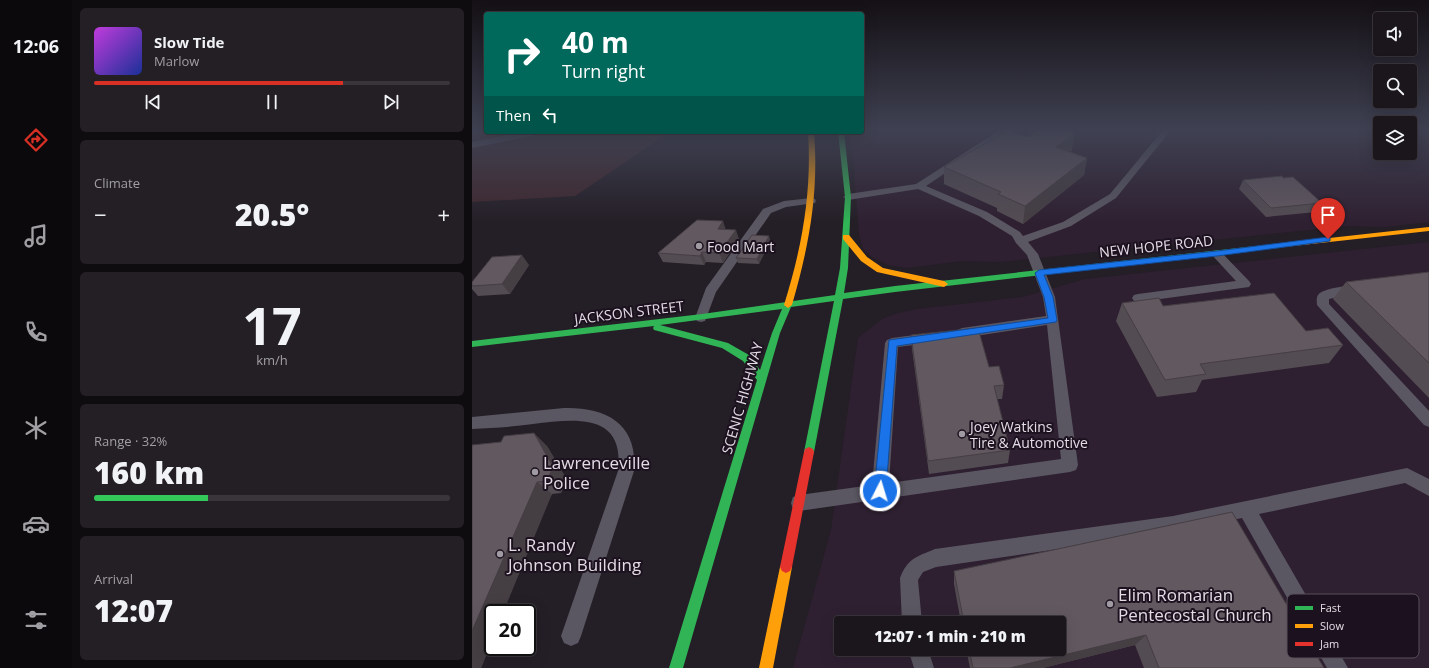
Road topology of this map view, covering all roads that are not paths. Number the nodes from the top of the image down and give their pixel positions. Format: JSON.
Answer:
{"nodes":[{"id":1,"x":813,"y":161,"type":"edge"},
{"id":2,"x":844,"y":161,"type":"edge"},
{"id":3,"x":957,"y":161,"type":"edge"},
{"id":4,"x":1141,"y":161,"type":"edge"},
{"id":5,"x":919,"y":186,"type":"junction"},
{"id":6,"x":848,"y":198,"type":"junction"},
{"id":7,"x":811,"y":201,"type":"junction"},
{"id":8,"x":1429,"y":229,"type":"edge"},
{"id":9,"x":846,"y":237,"type":"junction"},
{"id":10,"x":1020,"y":241,"type":"junction"},
{"id":11,"x":1217,"y":254,"type":"junction"},
{"id":12,"x":1039,"y":273,"type":"junction"},
{"id":13,"x":944,"y":284,"type":"junction"},
{"id":14,"x":1369,"y":288,"type":"edge"},
{"id":15,"x":839,"y":297,"type":"junction"},
{"id":16,"x":1138,"y":298,"type":"dead end"},
{"id":17,"x":788,"y":305,"type":"junction"},
{"id":18,"x":701,"y":318,"type":"junction"},
{"id":19,"x":1053,"y":320,"type":"junction"},
{"id":20,"x":644,"y":325,"type":"junction"},
{"id":21,"x":472,"y":344,"type":"edge"},
{"id":22,"x":762,"y":380,"type":"junction"},
{"id":23,"x":1429,"y":421,"type":"edge"},
{"id":24,"x":472,"y":423,"type":"edge"},
{"id":25,"x":1429,"y":488,"type":"edge"},
{"id":26,"x":880,"y":491,"type":"junction"},
{"id":27,"x":799,"y":503,"type":"junction"},
{"id":28,"x":1246,"y":508,"type":"junction"},
{"id":29,"x":1295,"y":594,"type":"edge"},
{"id":30,"x":912,"y":616,"type":"edge"},
{"id":31,"x":571,"y":636,"type":"dead end"},
{"id":32,"x":920,"y":656,"type":"edge"},
{"id":33,"x":1332,"y":658,"type":"edge"},
{"id":34,"x":676,"y":668,"type":"edge"},
{"id":35,"x":766,"y":668,"type":"edge"},
{"id":36,"x":924,"y":668,"type":"edge"},
{"id":37,"x":1338,"y":668,"type":"edge"}],
"edges":[{"from":1,"to":7,"type":"main road","name":"SCENIC HIGHWAY"},
{"from":2,"to":6,"type":"main road"},
{"from":3,"to":5,"type":"lane"},
{"from":4,"to":10,"type":"lane"},
{"from":5,"to":6,"type":"lane"},
{"from":5,"to":10,"type":"lane"},
{"from":6,"to":9,"type":"main road"},
{"from":7,"to":17,"type":"main road","name":"SCENIC HIGHWAY"},
{"from":7,"to":18,"type":"lane"},
{"from":8,"to":11,"type":"main road","name":"NEW HOPE ROAD"},
{"from":9,"to":13,"type":"main road"},
{"from":9,"to":15,"type":"main road"},
{"from":10,"to":12,"type":"lane"},
{"from":11,"to":12,"type":"main road","name":"NEW HOPE ROAD"},
{"from":11,"to":16,"type":"lane"},
{"from":12,"to":13,"type":"main road","name":"NEW HOPE ROAD"},
{"from":12,"to":19,"type":"lane"},
{"from":13,"to":15,"type":"main road","name":"NEW HOPE ROAD"},
{"from":14,"to":23,"type":"lane"},
{"from":15,"to":17,"type":"main road","name":"JACKSON STREET"},
{"from":15,"to":27,"type":"main road"},
{"from":17,"to":18,"type":"main road","name":"JACKSON STREET"},
{"from":17,"to":22,"type":"main road","name":"SCENIC HIGHWAY"},
{"from":18,"to":20,"type":"main road","name":"JACKSON STREET"},
{"from":19,"to":26,"type":"lane"},
{"from":19,"to":26,"type":"lane"},
{"from":20,"to":21,"type":"main road","name":"JACKSON STREET"},
{"from":20,"to":22,"type":"main road"},
{"from":22,"to":34,"type":"main road","name":"SCENIC HIGHWAY"},
{"from":24,"to":31,"type":"lane"},
{"from":25,"to":28,"type":"lane"},
{"from":26,"to":27,"type":"lane"},
{"from":27,"to":35,"type":"main road"},
{"from":28,"to":29,"type":"lane"},
{"from":28,"to":30,"type":"lane"},
{"from":32,"to":36,"type":"lane"},
{"from":33,"to":37,"type":"lane"}]}
